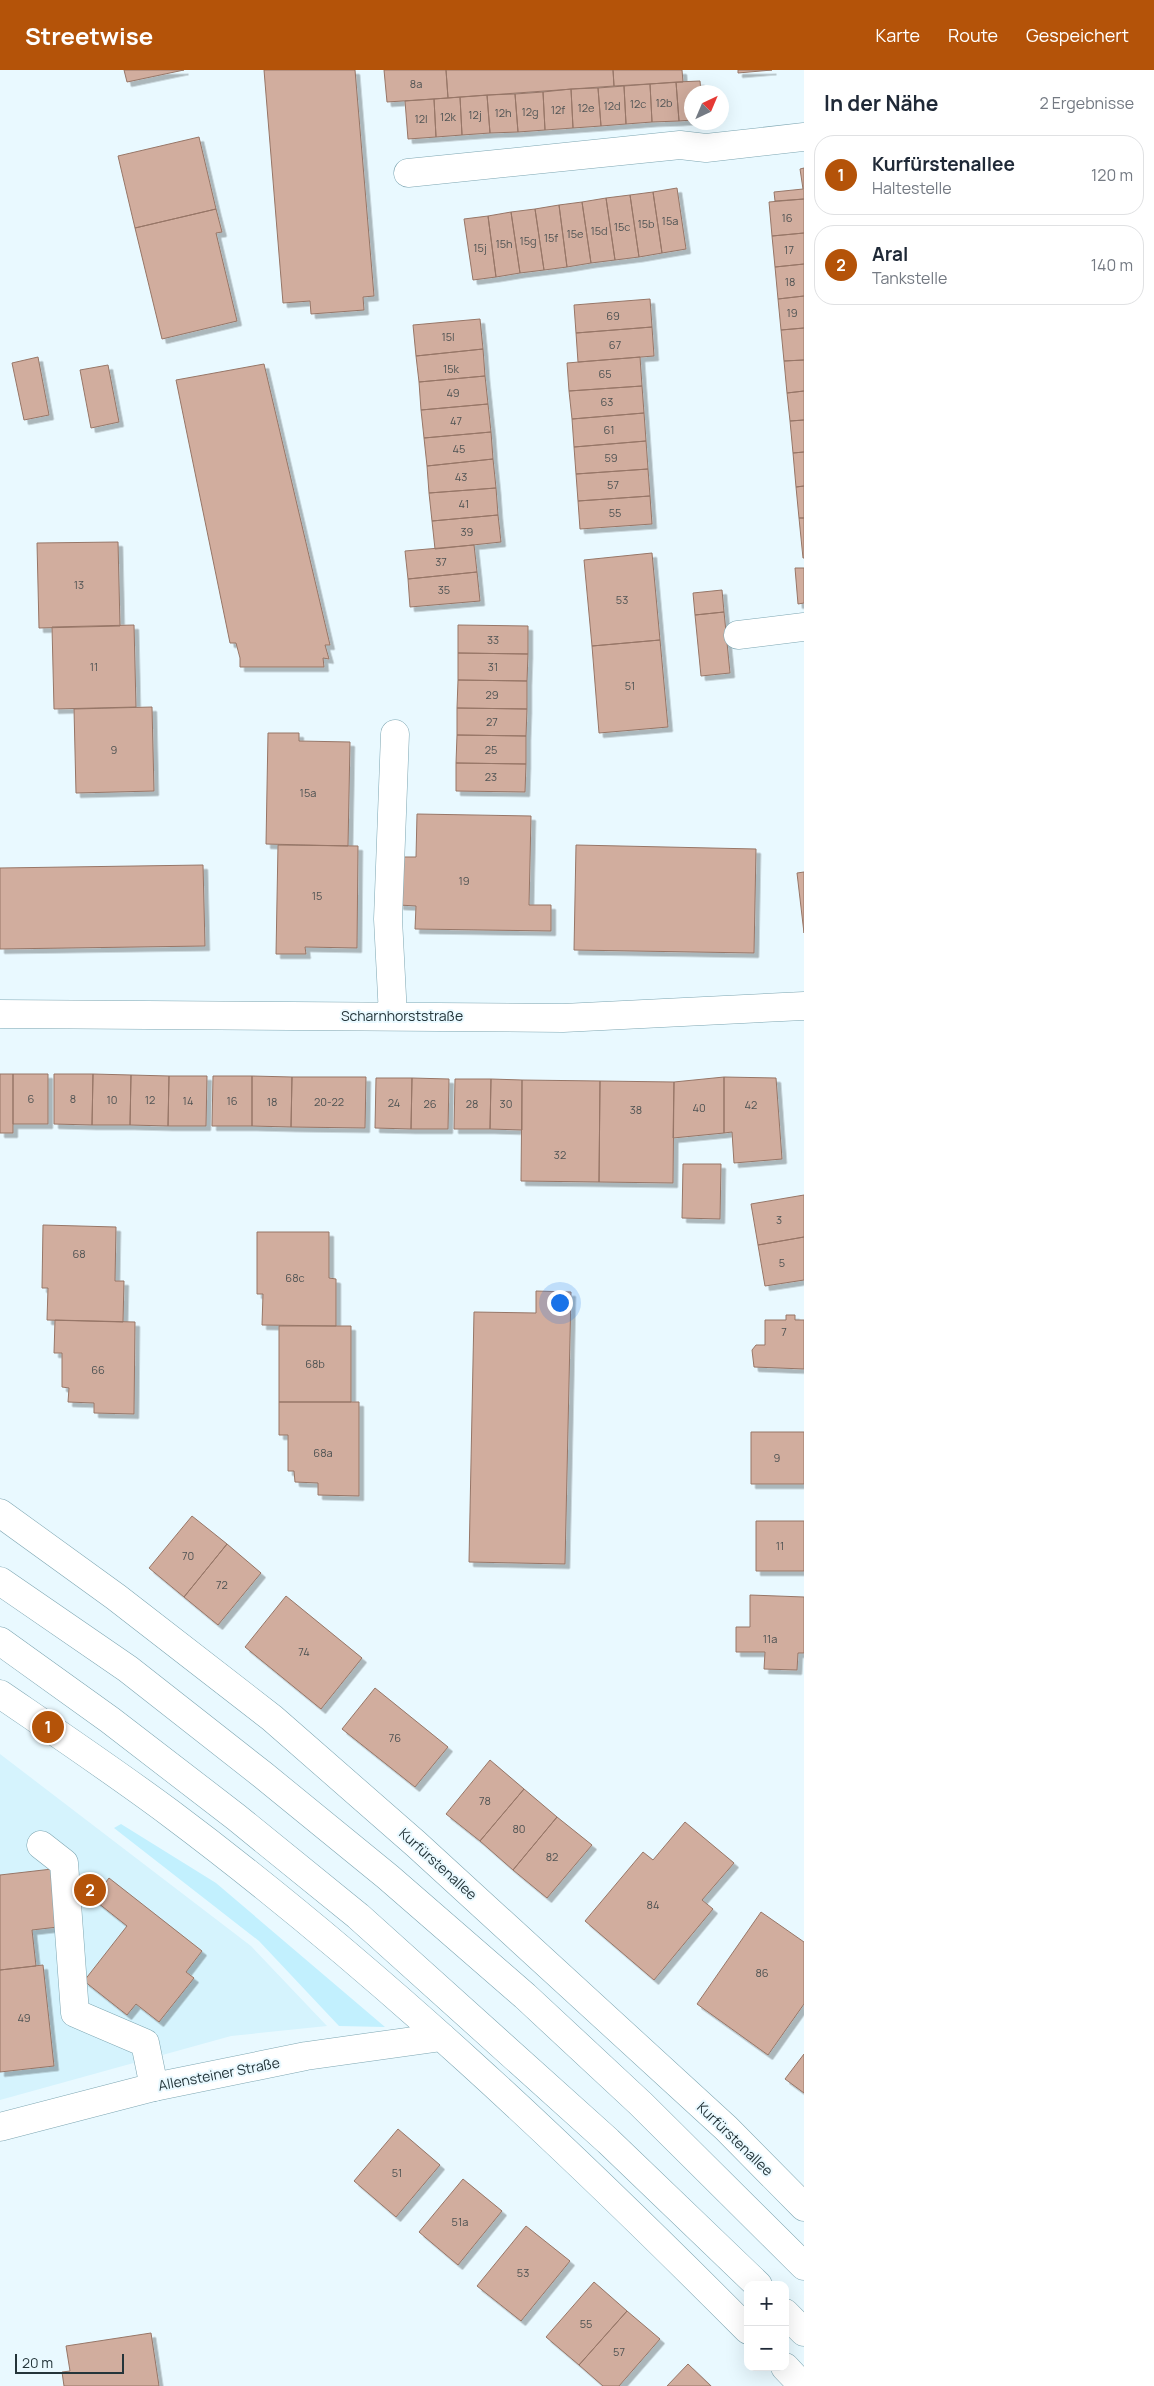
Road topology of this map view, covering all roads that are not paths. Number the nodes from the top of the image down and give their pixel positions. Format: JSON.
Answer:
{"nodes":[{"id":1,"x":804,"y":137,"type":"edge"},
{"id":2,"x":408,"y":173,"type":"dead end"},
{"id":3,"x":804,"y":627,"type":"edge"},
{"id":4,"x":738,"y":635,"type":"dead end"},
{"id":5,"x":395,"y":734,"type":"dead end"},
{"id":6,"x":804,"y":1006,"type":"edge"},
{"id":7,"x":0,"y":1014,"type":"edge"},
{"id":8,"x":393,"y":1016,"type":"junction"},
{"id":9,"x":0,"y":1513,"type":"edge"},
{"id":10,"x":0,"y":1581,"type":"edge"},
{"id":11,"x":0,"y":1641,"type":"edge"},
{"id":12,"x":0,"y":1694,"type":"edge"},
{"id":13,"x":41,"y":1845,"type":"dead end"},
{"id":14,"x":442,"y":2037,"type":"junction"},
{"id":15,"x":154,"y":2087,"type":"junction"},
{"id":16,"x":0,"y":2126,"type":"edge"},
{"id":17,"x":804,"y":2207,"type":"edge"},
{"id":18,"x":804,"y":2266,"type":"edge"},
{"id":19,"x":754,"y":2281,"type":"edge"},
{"id":20,"x":789,"y":2317,"type":"edge"},
{"id":21,"x":744,"y":2326,"type":"edge"},
{"id":22,"x":804,"y":2332,"type":"edge"},
{"id":23,"x":789,"y":2371,"type":"edge"},
{"id":24,"x":804,"y":2386,"type":"edge"}],
"edges":[{"from":1,"to":2,"type":"main road"},
{"from":3,"to":4,"type":"main road"},
{"from":5,"to":8,"type":"main road"},
{"from":6,"to":8,"type":"main road","name":"Scharnhorststraße"},
{"from":7,"to":8,"type":"main road","name":"Scharnhorststraße"},
{"from":9,"to":17,"type":"main road","name":"Kurfürstenallee"},
{"from":10,"to":18,"type":"main road"},
{"from":11,"to":19,"type":"main road"},
{"from":12,"to":14,"type":"main road"},
{"from":13,"to":15,"type":"main road"},
{"from":14,"to":15,"type":"main road","name":"Allensteiner Straße"},
{"from":14,"to":21,"type":"main road"},
{"from":15,"to":16,"type":"main road","name":"Allensteiner Straße"},
{"from":20,"to":22,"type":"main road"},
{"from":23,"to":24,"type":"main road"}]}
